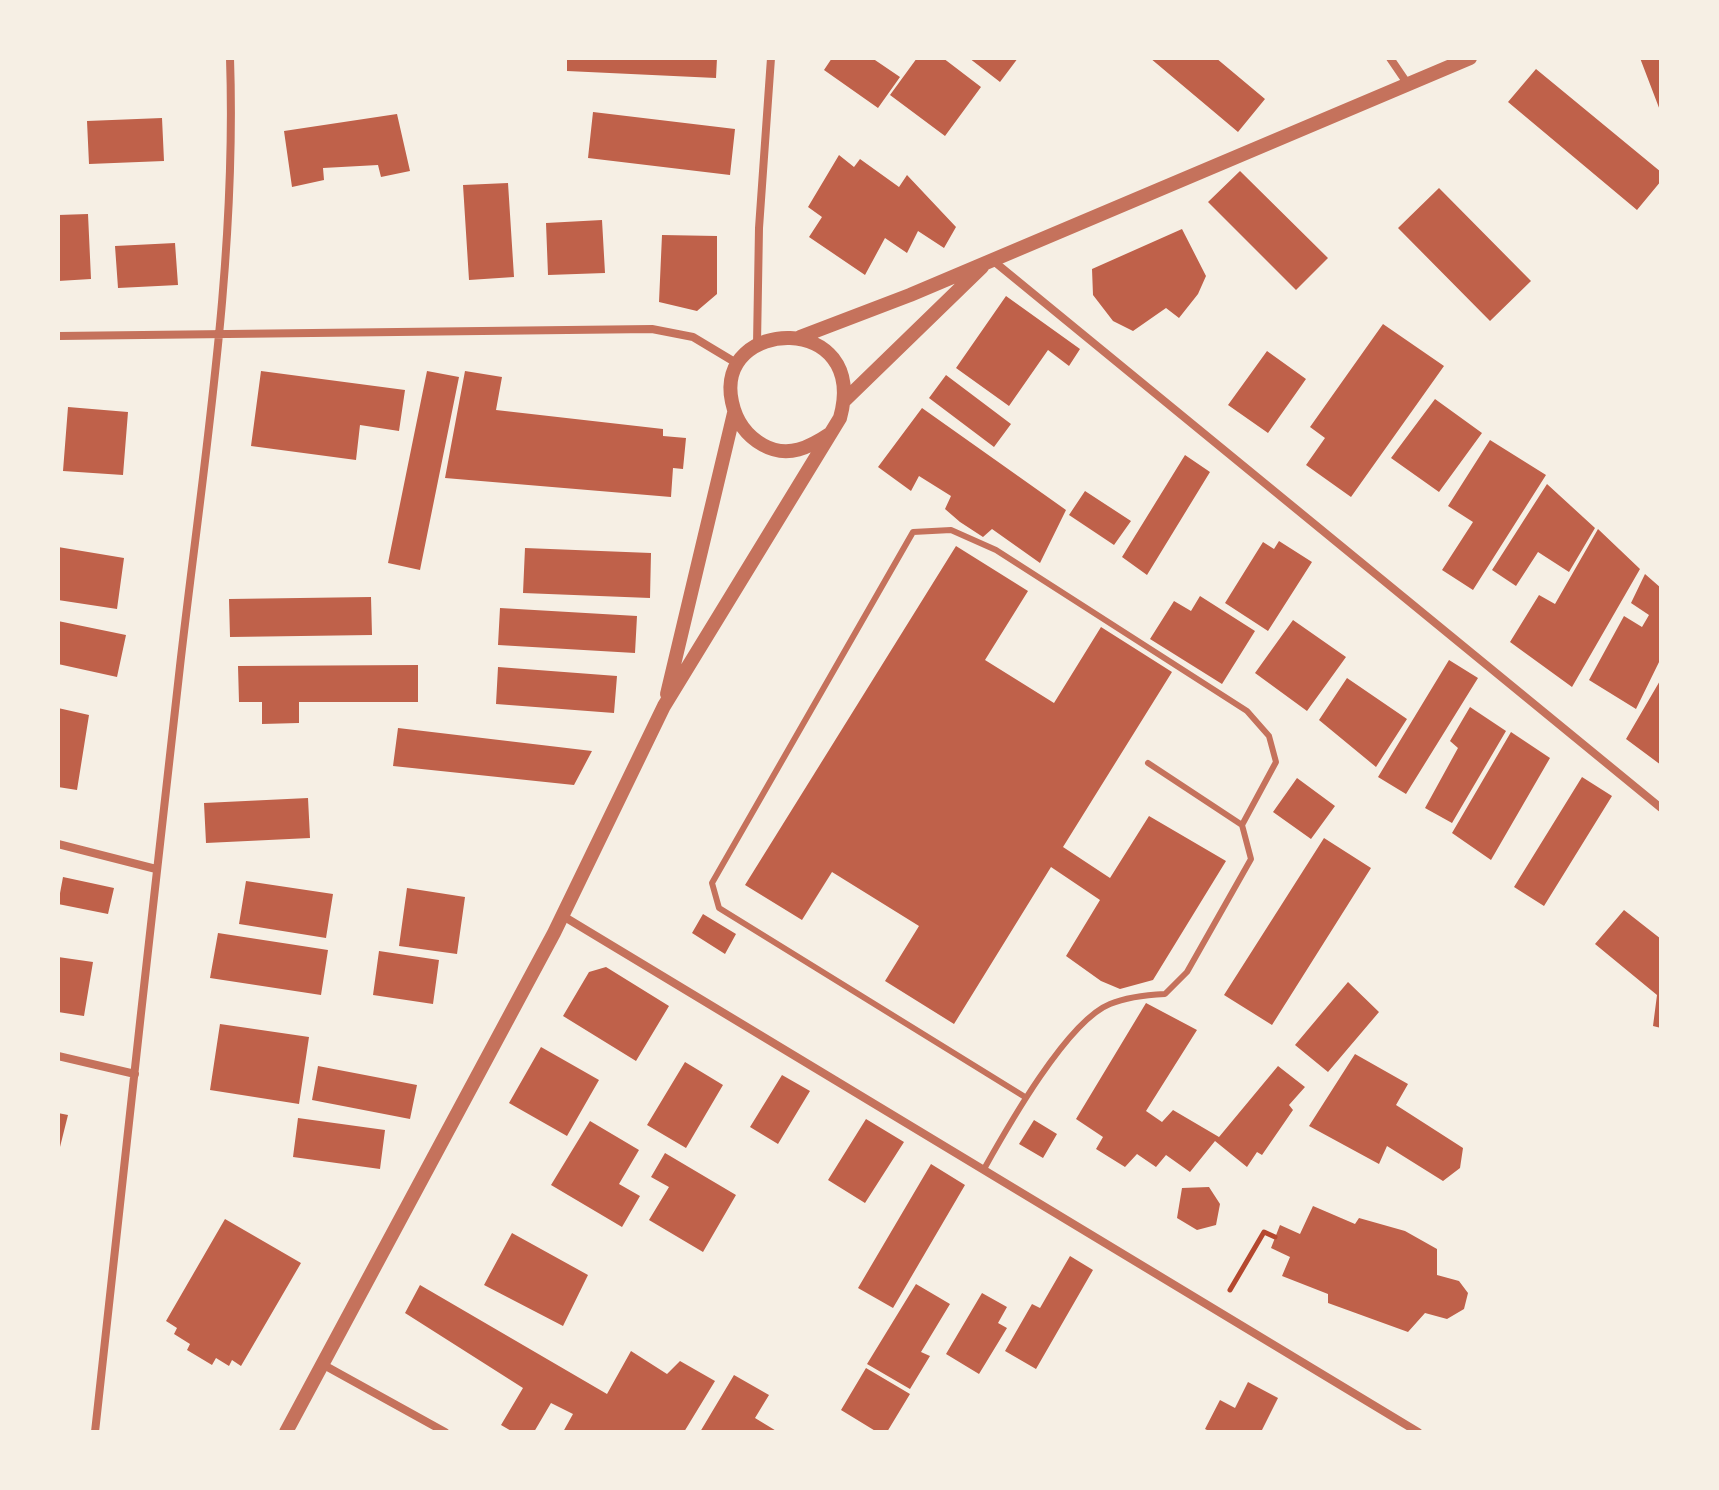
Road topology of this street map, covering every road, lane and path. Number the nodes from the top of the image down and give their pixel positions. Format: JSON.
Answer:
{"nodes":[{"id":1,"x":230,"y":58,"type":"edge"},
{"id":2,"x":771,"y":58,"type":"edge"},
{"id":3,"x":1390,"y":58,"type":"edge"},
{"id":4,"x":1470,"y":58,"type":"edge"},
{"id":5,"x":1407,"y":83,"type":"junction"},
{"id":6,"x":991,"y":259,"type":"junction"},
{"id":7,"x":218,"y":333,"type":"junction"},
{"id":8,"x":58,"y":336,"type":"edge"},
{"id":9,"x":800,"y":337,"type":"junction"},
{"id":10,"x":757,"y":344,"type":"junction"},
{"id":11,"x":738,"y":364,"type":"junction"},
{"id":12,"x":844,"y":401,"type":"junction"},
{"id":13,"x":734,"y":413,"type":"junction"},
{"id":14,"x":831,"y":433,"type":"junction"},
{"id":15,"x":664,"y":706,"type":"junction"},
{"id":16,"x":1148,"y":763,"type":"dead end"},
{"id":17,"x":1661,"y":808,"type":"edge"},
{"id":18,"x":1242,"y":825,"type":"junction"},
{"id":19,"x":58,"y":844,"type":"edge"},
{"id":20,"x":156,"y":869,"type":"junction"},
{"id":21,"x":563,"y":916,"type":"junction"},
{"id":22,"x":58,"y":1056,"type":"edge"},
{"id":23,"x":135,"y":1074,"type":"junction"},
{"id":24,"x":1025,"y":1097,"type":"junction"},
{"id":25,"x":984,"y":1169,"type":"junction"},
{"id":26,"x":1275,"y":1237,"type":"dead end"},
{"id":27,"x":1217,"y":1311,"type":"junction"},
{"id":28,"x":322,"y":1364,"type":"junction"},
{"id":29,"x":95,"y":1432,"type":"edge"},
{"id":30,"x":286,"y":1432,"type":"edge"},
{"id":31,"x":445,"y":1432,"type":"edge"},
{"id":32,"x":1418,"y":1432,"type":"edge"}],
"edges":[{"from":1,"to":7,"type":"street"},
{"from":2,"to":10,"type":"street"},
{"from":3,"to":5,"type":"street"},
{"from":4,"to":5,"type":"street"},
{"from":5,"to":6,"type":"street"},
{"from":6,"to":9,"type":"street"},
{"from":6,"to":12,"type":"street"},
{"from":6,"to":17,"type":"street"},
{"from":7,"to":8,"type":"street"},
{"from":7,"to":11,"type":"street"},
{"from":7,"to":20,"type":"street"},
{"from":9,"to":10,"type":"street"},
{"from":9,"to":12,"type":"street"},
{"from":10,"to":11,"type":"street"},
{"from":11,"to":13,"type":"street"},
{"from":12,"to":14,"type":"street"},
{"from":13,"to":14,"type":"street"},
{"from":13,"to":15,"type":"street"},
{"from":14,"to":15,"type":"street"},
{"from":15,"to":21,"type":"street"},
{"from":16,"to":18,"type":"lane"},
{"from":18,"to":24,"type":"lane"},
{"from":18,"to":24,"type":"lane"},
{"from":19,"to":20,"type":"street"},
{"from":20,"to":23,"type":"street"},
{"from":21,"to":25,"type":"street"},
{"from":21,"to":28,"type":"street"},
{"from":22,"to":23,"type":"street"},
{"from":23,"to":29,"type":"street"},
{"from":24,"to":25,"type":"lane"},
{"from":25,"to":27,"type":"street"},
{"from":26,"to":27,"type":"path"},
{"from":27,"to":32,"type":"street"},
{"from":28,"to":30,"type":"street"},
{"from":28,"to":31,"type":"street"}]}
